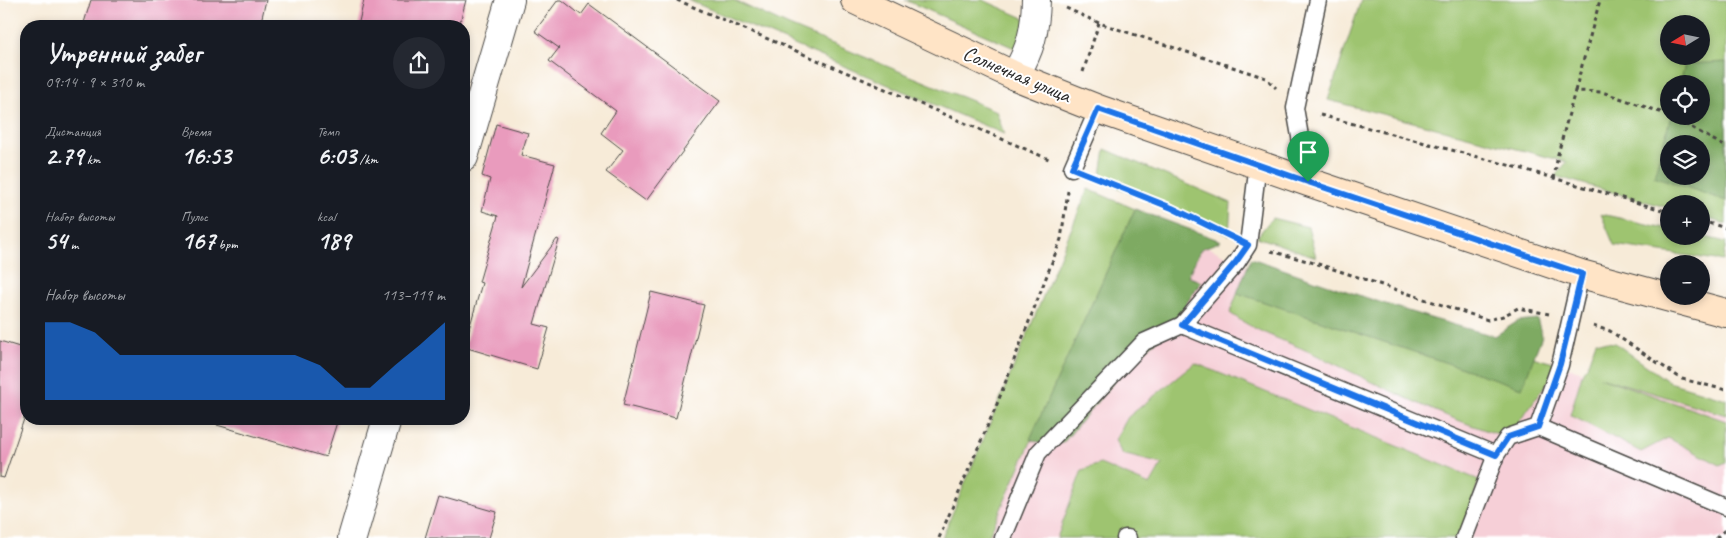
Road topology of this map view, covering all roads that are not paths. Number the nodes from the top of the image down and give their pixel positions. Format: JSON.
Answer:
{"nodes":[{"id":1,"x":510,"y":0,"type":"edge"},
{"id":2,"x":855,"y":0,"type":"edge"},
{"id":3,"x":1318,"y":0,"type":"edge"},
{"id":4,"x":1049,"y":3,"type":"edge"},
{"id":5,"x":1015,"y":76,"type":"junction"},
{"id":6,"x":1098,"y":109,"type":"junction"},
{"id":7,"x":470,"y":137,"type":"edge"},
{"id":8,"x":1258,"y":164,"type":"junction"},
{"id":9,"x":1072,"y":168,"type":"road end"},
{"id":10,"x":1308,"y":182,"type":"junction"},
{"id":11,"x":1582,"y":274,"type":"junction"},
{"id":12,"x":1726,"y":313,"type":"edge"},
{"id":13,"x":1182,"y":325,"type":"junction"},
{"id":14,"x":385,"y":425,"type":"edge"},
{"id":15,"x":1538,"y":427,"type":"junction"},
{"id":16,"x":1496,"y":455,"type":"junction"},
{"id":17,"x":1726,"y":507,"type":"edge"},
{"id":18,"x":352,"y":538,"type":"edge"},
{"id":19,"x":1003,"y":538,"type":"edge"},
{"id":20,"x":1464,"y":538,"type":"edge"}],
"edges":[{"from":1,"to":7,"type":"street"},
{"from":2,"to":5,"type":"main road","name":"Солнечная улица"},
{"from":3,"to":10,"type":"lane"},
{"from":4,"to":5,"type":"street"},
{"from":5,"to":6,"type":"main road","name":"Солнечная улица"},
{"from":6,"to":8,"type":"main road","name":"Солнечная улица"},
{"from":6,"to":9,"type":"lane"},
{"from":8,"to":10,"type":"main road","name":"Солнечная улица"},
{"from":8,"to":13,"type":"lane"},
{"from":10,"to":11,"type":"main road","name":"Солнечная улица"},
{"from":11,"to":12,"type":"main road","name":"Солнечная улица"},
{"from":11,"to":15,"type":"lane"},
{"from":13,"to":16,"type":"lane"},
{"from":13,"to":19,"type":"lane"},
{"from":14,"to":18,"type":"street"},
{"from":15,"to":16,"type":"lane"},
{"from":15,"to":17,"type":"lane"},
{"from":16,"to":20,"type":"lane"}]}
